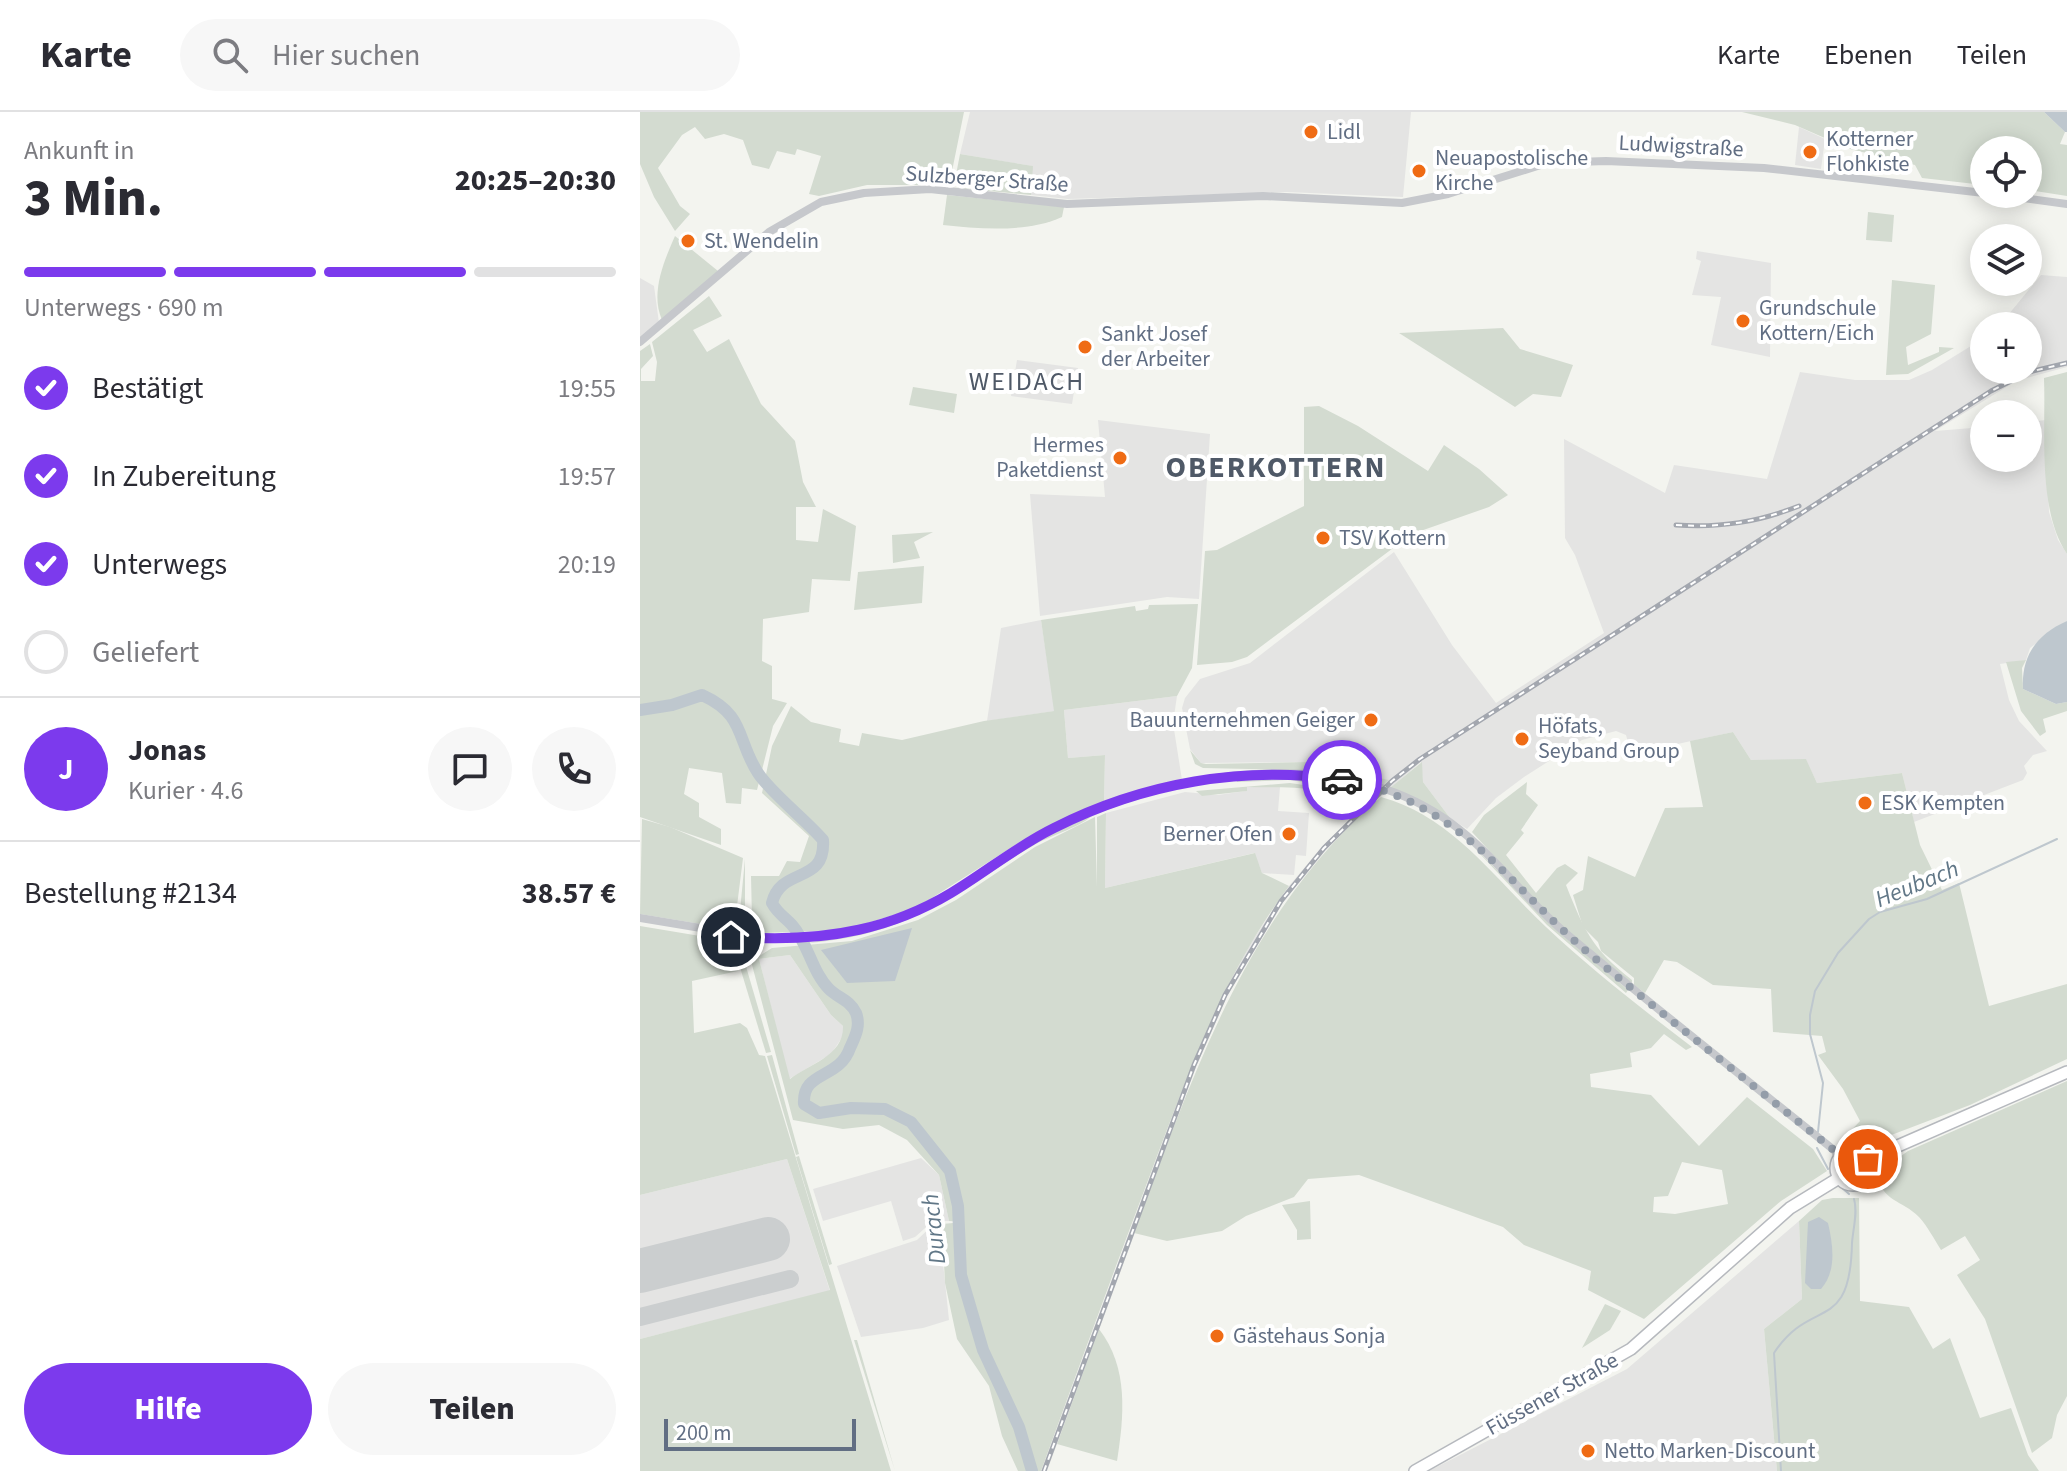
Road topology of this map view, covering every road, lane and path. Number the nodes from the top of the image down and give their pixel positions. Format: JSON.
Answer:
{"nodes":[{"id":1,"x":1970,"y":191,"type":"edge"},
{"id":2,"x":1285,"y":197,"type":"joint"},
{"id":3,"x":2042,"y":201,"type":"edge"},
{"id":4,"x":2067,"y":204,"type":"edge"},
{"id":5,"x":640,"y":342,"type":"edge"},
{"id":6,"x":640,"y":918,"type":"edge"},
{"id":7,"x":731,"y":933,"type":"junction"},
{"id":8,"x":760,"y":938,"type":"junction"},
{"id":9,"x":2067,"y":1072,"type":"edge"},
{"id":10,"x":1839,"y":1159,"type":"junction"},
{"id":11,"x":1868,"y":1159,"type":"junction"},
{"id":12,"x":1839,"y":1178,"type":"junction"},
{"id":13,"x":1415,"y":1471,"type":"edge"}],
"edges":[{"from":1,"to":2,"type":"street","name":"Ludwigstraße"},
{"from":2,"to":5,"type":"street","name":"Sulzberger Straße"},
{"from":3,"to":4,"type":"street"},
{"from":6,"to":7,"type":"street"},
{"from":7,"to":8,"type":"street"},
{"from":7,"to":8,"type":"street"},
{"from":8,"to":10,"type":"street"},
{"from":9,"to":11,"type":"main road"},
{"from":10,"to":11,"type":"main road"},
{"from":10,"to":12,"type":"main road"},
{"from":11,"to":12,"type":"main road"},
{"from":12,"to":13,"type":"main road","name":"Füssener Straße"}]}
